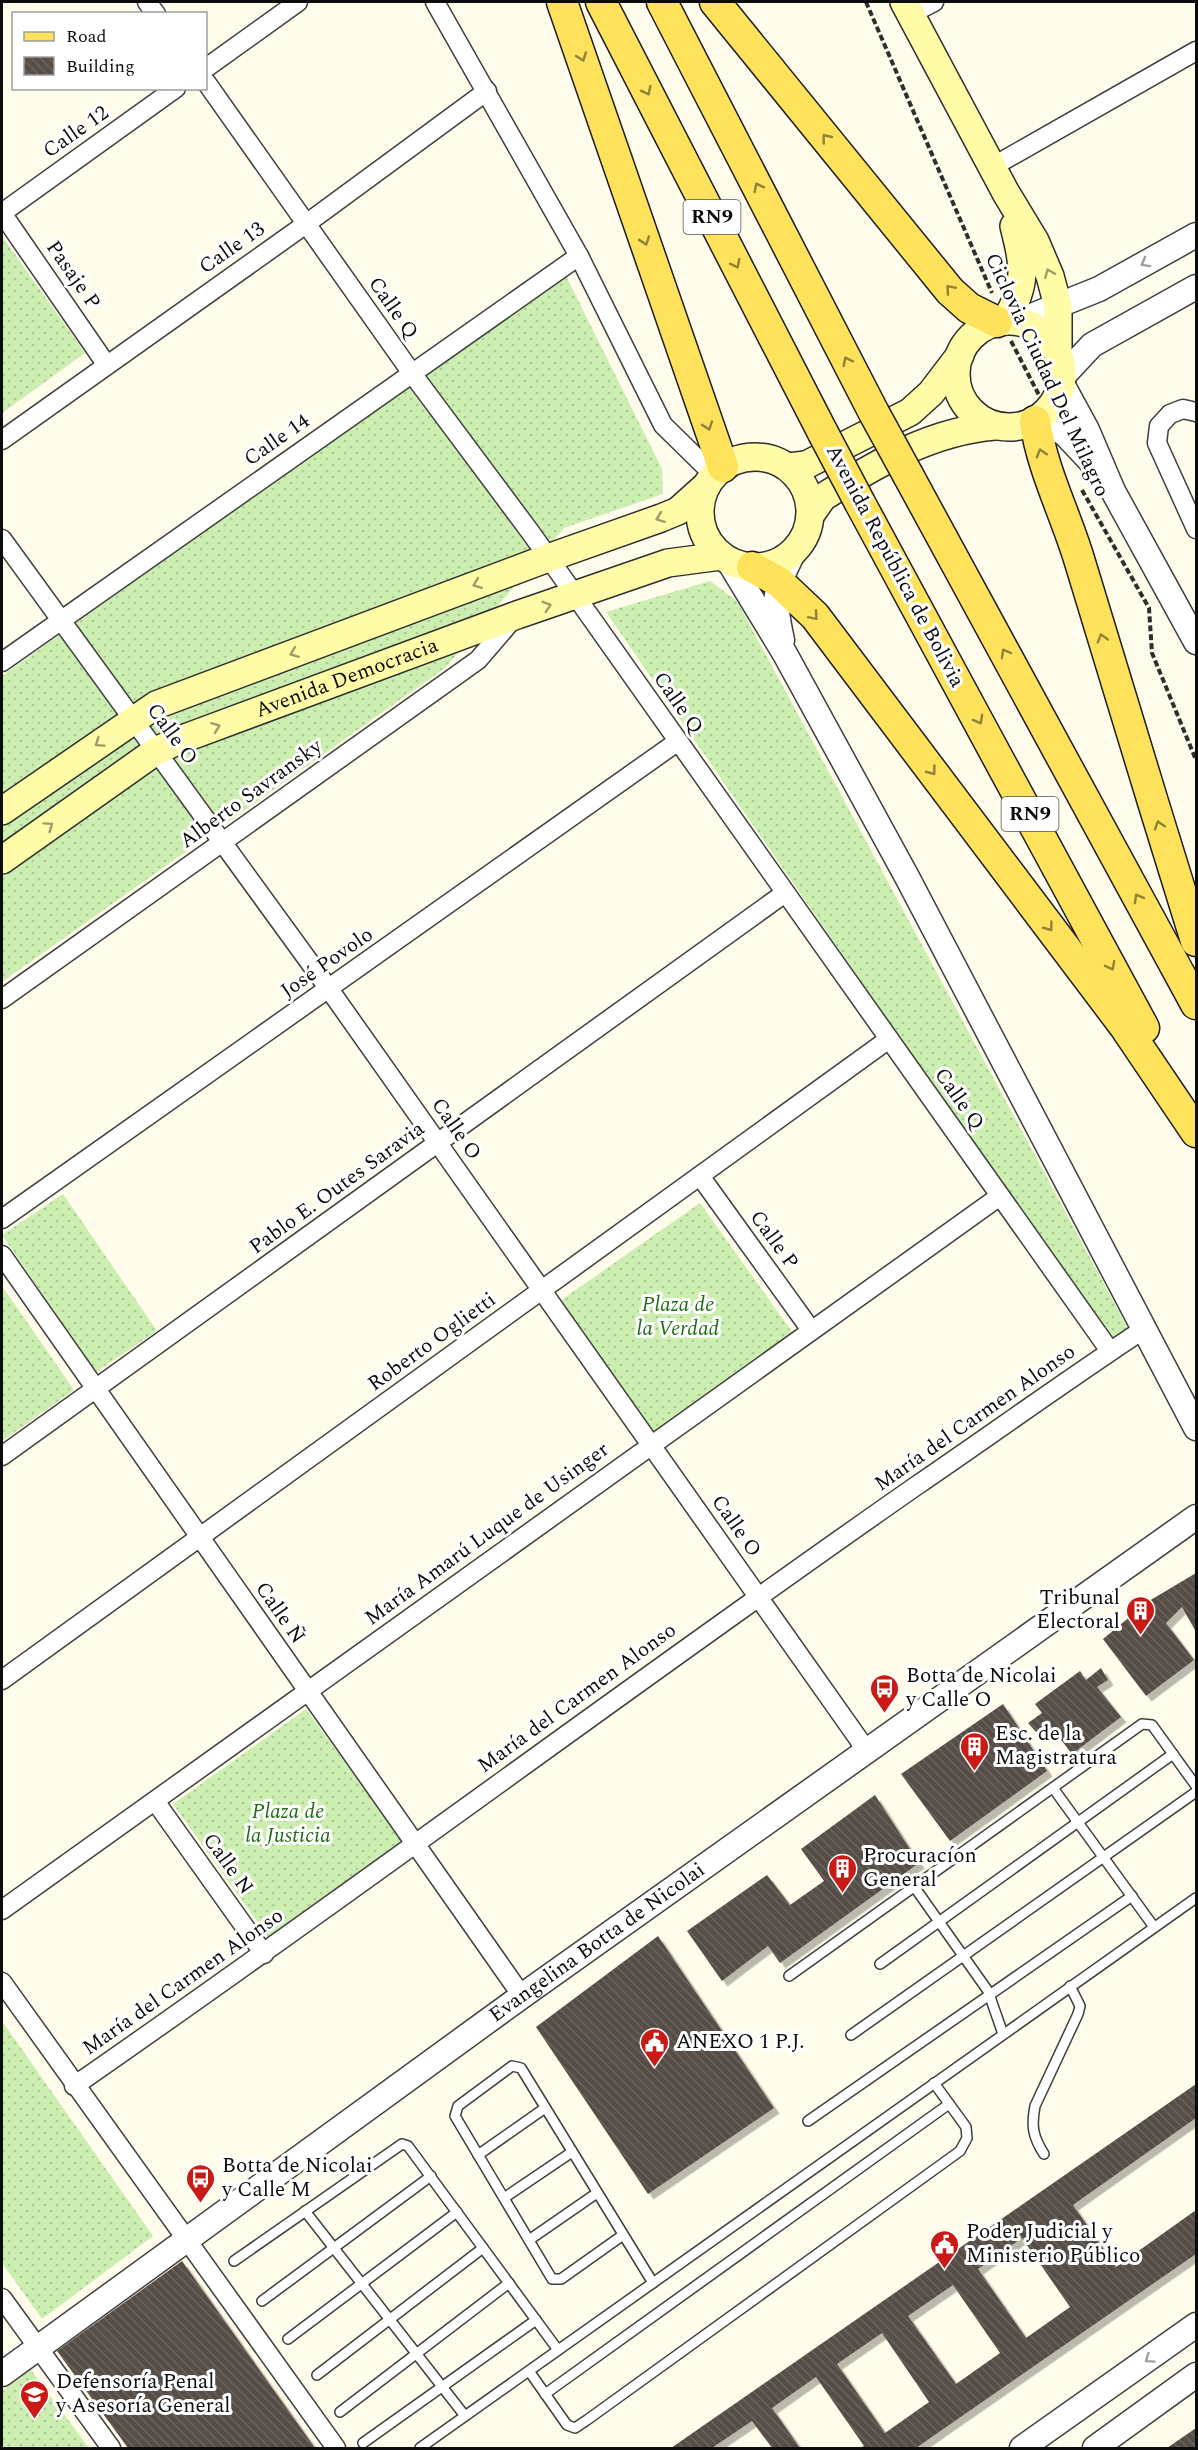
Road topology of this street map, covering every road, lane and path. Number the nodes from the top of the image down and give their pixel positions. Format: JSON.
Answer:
{"nodes":[{"id":1,"x":298,"y":2,"type":"edge"},
{"id":2,"x":435,"y":2,"type":"edge"},
{"id":3,"x":562,"y":2,"type":"edge"},
{"id":4,"x":601,"y":2,"type":"edge"},
{"id":5,"x":663,"y":2,"type":"edge"},
{"id":6,"x":715,"y":2,"type":"edge"},
{"id":7,"x":866,"y":2,"type":"edge"},
{"id":8,"x":916,"y":6,"type":"edge"},
{"id":9,"x":1197,"y":51,"type":"edge"},
{"id":10,"x":207,"y":67,"type":"edge"},
{"id":11,"x":207,"y":83,"type":"edge"},
{"id":12,"x":173,"y":90,"type":"edge"},
{"id":13,"x":486,"y":91,"type":"junction"},
{"id":14,"x":992,"y":167,"type":"junction"},
{"id":15,"x":1006,"y":193,"type":"junction"},
{"id":16,"x":2,"y":213,"type":"edge"},
{"id":17,"x":306,"y":224,"type":"junction"},
{"id":18,"x":1197,"y":235,"type":"edge"},
{"id":19,"x":579,"y":256,"type":"junction"},
{"id":20,"x":1197,"y":287,"type":"edge"},
{"id":21,"x":1058,"y":306,"type":"junction"},
{"id":22,"x":1007,"y":321,"type":"junction"},
{"id":23,"x":960,"y":355,"type":"junction"},
{"id":24,"x":106,"y":364,"type":"junction"},
{"id":25,"x":1061,"y":371,"type":"junction"},
{"id":26,"x":411,"y":372,"type":"junction"},
{"id":27,"x":1197,"y":412,"type":"edge"},
{"id":28,"x":1040,"y":417,"type":"junction"},
{"id":29,"x":995,"y":426,"type":"junction"},
{"id":30,"x":2,"y":440,"type":"edge"},
{"id":31,"x":788,"y":467,"type":"junction"},
{"id":32,"x":715,"y":476,"type":"junction"},
{"id":33,"x":1081,"y":487,"type":"dead end"},
{"id":34,"x":1113,"y":491,"type":"junction"},
{"id":35,"x":1190,"y":505,"type":"edge"},
{"id":36,"x":811,"y":513,"type":"junction"},
{"id":37,"x":1197,"y":530,"type":"edge"},
{"id":38,"x":2,"y":538,"type":"edge"},
{"id":39,"x":794,"y":551,"type":"junction"},
{"id":40,"x":548,"y":558,"type":"junction"},
{"id":41,"x":734,"y":561,"type":"junction"},
{"id":42,"x":779,"y":582,"type":"junction"},
{"id":43,"x":576,"y":597,"type":"junction"},
{"id":44,"x":517,"y":615,"type":"junction"},
{"id":45,"x":60,"y":621,"type":"junction"},
{"id":46,"x":1197,"y":642,"type":"edge"},
{"id":47,"x":785,"y":654,"type":"junction"},
{"id":48,"x":2,"y":662,"type":"edge"},
{"id":49,"x":133,"y":719,"type":"junction"},
{"id":50,"x":677,"y":742,"type":"junction"},
{"id":51,"x":156,"y":751,"type":"junction"},
{"id":52,"x":1197,"y":760,"type":"edge"},
{"id":53,"x":2,"y":811,"type":"edge"},
{"id":54,"x":223,"y":842,"type":"junction"},
{"id":55,"x":2,"y":860,"type":"edge"},
{"id":56,"x":785,"y":893,"type":"junction"},
{"id":57,"x":1197,"y":941,"type":"edge"},
{"id":58,"x":329,"y":989,"type":"junction"},
{"id":59,"x":2,"y":999,"type":"edge"},
{"id":60,"x":1197,"y":1004,"type":"edge"},
{"id":61,"x":889,"y":1040,"type":"junction"},
{"id":62,"x":1197,"y":1129,"type":"edge"},
{"id":63,"x":438,"y":1143,"type":"junction"},
{"id":64,"x":700,"y":1176,"type":"junction"},
{"id":65,"x":1000,"y":1196,"type":"junction"},
{"id":66,"x":2,"y":1219,"type":"edge"},
{"id":67,"x":2,"y":1255,"type":"edge"},
{"id":68,"x":542,"y":1290,"type":"junction"},
{"id":69,"x":1144,"y":1329,"type":"junction"},
{"id":70,"x":811,"y":1330,"type":"junction"},
{"id":71,"x":1110,"y":1351,"type":"junction"},
{"id":72,"x":95,"y":1389,"type":"junction"},
{"id":73,"x":1197,"y":1428,"type":"edge"},
{"id":74,"x":650,"y":1444,"type":"junction"},
{"id":75,"x":2,"y":1456,"type":"edge"},
{"id":76,"x":1197,"y":1517,"type":"edge"},
{"id":77,"x":200,"y":1537,"type":"junction"},
{"id":78,"x":758,"y":1596,"type":"junction"},
{"id":79,"x":2,"y":1680,"type":"edge"},
{"id":80,"x":307,"y":1690,"type":"junction"},
{"id":81,"x":867,"y":1751,"type":"junction"},
{"id":82,"x":1173,"y":1754,"type":"junction"},
{"id":83,"x":1197,"y":1786,"type":"edge"},
{"id":84,"x":1053,"y":1788,"type":"junction"},
{"id":85,"x":1197,"y":1792,"type":"edge"},
{"id":86,"x":155,"y":1801,"type":"junction"},
{"id":87,"x":1078,"y":1822,"type":"junction"},
{"id":88,"x":414,"y":1843,"type":"junction"},
{"id":89,"x":1103,"y":1857,"type":"junction"},
{"id":90,"x":913,"y":1885,"type":"junction"},
{"id":91,"x":1132,"y":1896,"type":"junction"},
{"id":92,"x":1197,"y":1898,"type":"edge"},
{"id":93,"x":2,"y":1910,"type":"edge"},
{"id":94,"x":939,"y":1922,"type":"junction"},
{"id":95,"x":1155,"y":1927,"type":"junction"},
{"id":96,"x":264,"y":1954,"type":"junction"},
{"id":97,"x":963,"y":1956,"type":"junction"},
{"id":98,"x":880,"y":1964,"type":"dead end"},
{"id":99,"x":789,"y":1976,"type":"dead end"},
{"id":100,"x":2,"y":1982,"type":"edge"},
{"id":101,"x":1070,"y":1986,"type":"junction"},
{"id":102,"x":522,"y":1996,"type":"junction"},
{"id":103,"x":990,"y":1996,"type":"junction"},
{"id":104,"x":1003,"y":2034,"type":"junction"},
{"id":105,"x":851,"y":2035,"type":"dead end"},
{"id":106,"x":934,"y":2083,"type":"junction"},
{"id":107,"x":74,"y":2086,"type":"junction"},
{"id":108,"x":949,"y":2104,"type":"junction"},
{"id":109,"x":545,"y":2108,"type":"junction"},
{"id":110,"x":808,"y":2121,"type":"dead end"},
{"id":111,"x":572,"y":2152,"type":"junction"},
{"id":112,"x":1044,"y":2154,"type":"dead end"},
{"id":113,"x":478,"y":2155,"type":"junction"},
{"id":114,"x":430,"y":2176,"type":"junction"},
{"id":115,"x":597,"y":2193,"type":"junction"},
{"id":116,"x":504,"y":2198,"type":"junction"},
{"id":117,"x":305,"y":2211,"type":"junction"},
{"id":118,"x":457,"y":2212,"type":"junction"},
{"id":119,"x":623,"y":2235,"type":"junction"},
{"id":120,"x":529,"y":2240,"type":"junction"},
{"id":121,"x":185,"y":2241,"type":"junction"},
{"id":122,"x":334,"y":2247,"type":"junction"},
{"id":123,"x":483,"y":2248,"type":"junction"},
{"id":124,"x":234,"y":2261,"type":"dead end"},
{"id":125,"x":509,"y":2283,"type":"junction"},
{"id":126,"x":653,"y":2283,"type":"junction"},
{"id":127,"x":362,"y":2284,"type":"junction"},
{"id":128,"x":2,"y":2298,"type":"edge"},
{"id":129,"x":262,"y":2301,"type":"dead end"},
{"id":130,"x":390,"y":2319,"type":"junction"},
{"id":131,"x":536,"y":2320,"type":"junction"},
{"id":132,"x":1197,"y":2325,"type":"edge"},
{"id":133,"x":288,"y":2339,"type":"dead end"},
{"id":134,"x":38,"y":2348,"type":"junction"},
{"id":135,"x":558,"y":2350,"type":"junction"},
{"id":136,"x":417,"y":2354,"type":"junction"},
{"id":137,"x":529,"y":2371,"type":"junction"},
{"id":138,"x":2,"y":2374,"type":"edge"},
{"id":139,"x":317,"y":2375,"type":"dead end"},
{"id":140,"x":1197,"y":2375,"type":"edge"},
{"id":141,"x":442,"y":2386,"type":"junction"},
{"id":142,"x":545,"y":2394,"type":"junction"},
{"id":143,"x":340,"y":2412,"type":"dead end"},
{"id":144,"x":465,"y":2416,"type":"junction"},
{"id":145,"x":363,"y":2443,"type":"dead end"},
{"id":146,"x":111,"y":2448,"type":"edge"},
{"id":147,"x":336,"y":2448,"type":"edge"},
{"id":148,"x":420,"y":2448,"type":"edge"},
{"id":149,"x":1022,"y":2448,"type":"edge"},
{"id":150,"x":1095,"y":2448,"type":"edge"}],
"edges":[{"from":1,"to":10,"type":"street"},
{"from":2,"to":13,"type":"street"},
{"from":3,"to":32,"type":"main road","one_way":true},
{"from":4,"to":62,"type":"main road","name":"Avenida República de Bolivia","number":"RN9","one_way":true,"bridge":true},
{"from":60,"to":5,"type":"main road","number":"RN9","one_way":true,"bridge":true},
{"from":22,"to":6,"type":"main road","one_way":true},
{"from":7,"to":22,"type":"path","name":"Ciclovia Ciudad Del Milagro"},
{"from":8,"to":14,"type":"main road"},
{"from":9,"to":14,"type":"street"},
{"from":11,"to":17,"type":"street","name":"Calle Q"},
{"from":12,"to":16,"type":"street","name":"Calle 12"},
{"from":13,"to":17,"type":"street","name":"Calle 13"},
{"from":13,"to":19,"type":"street"},
{"from":14,"to":15,"type":"main road"},
{"from":21,"to":15,"type":"main road","one_way":true},
{"from":15,"to":22,"type":"main road"},
{"from":16,"to":24,"type":"street","name":"Pasaje P"},
{"from":17,"to":24,"type":"street","name":"Calle 13"},
{"from":17,"to":26,"type":"street","name":"Calle Q"},
{"from":18,"to":21,"type":"street","one_way":true},
{"from":19,"to":26,"type":"street","name":"Calle 14"},
{"from":19,"to":32,"type":"street"},
{"from":20,"to":25,"type":"street"},
{"from":21,"to":22,"type":"street"},
{"from":21,"to":25,"type":"main road"},
{"from":22,"to":23,"type":"main road"},
{"from":22,"to":25,"type":"main road"},
{"from":22,"to":28,"type":"path","name":"Ciclovia Ciudad Del Milagro"},
{"from":23,"to":29,"type":"main road"},
{"from":23,"to":31,"type":"main road"},
{"from":24,"to":30,"type":"street","name":"Calle 13"},
{"from":25,"to":28,"type":"main road"},
{"from":25,"to":34,"type":"street"},
{"from":26,"to":40,"type":"street","name":"Calle Q"},
{"from":26,"to":45,"type":"street","name":"Calle 14"},
{"from":27,"to":35,"type":"street"},
{"from":28,"to":29,"type":"main road"},
{"from":28,"to":34,"type":"street"},
{"from":57,"to":28,"type":"main road","one_way":true},
{"from":29,"to":36,"type":"main road"},
{"from":31,"to":32,"type":"main road"},
{"from":31,"to":36,"type":"main road"},
{"from":32,"to":40,"type":"main road","name":"Avenida Democracia","one_way":true},
{"from":32,"to":41,"type":"main road"},
{"from":33,"to":52,"type":"path","name":"Ciclovia Ciudad Del Milagro"},
{"from":34,"to":46,"type":"street"},
{"from":35,"to":37,"type":"street"},
{"from":36,"to":39,"type":"main road"},
{"from":38,"to":45,"type":"street","name":"Calle O"},
{"from":39,"to":41,"type":"main road"},
{"from":39,"to":42,"type":"street"},
{"from":40,"to":43,"type":"street","name":"Calle Q"},
{"from":40,"to":49,"type":"main road","name":"Avenida Democracia","one_way":true},
{"from":41,"to":42,"type":"main road"},
{"from":41,"to":43,"type":"main road","name":"Avenida Democracia"},
{"from":41,"to":47,"type":"street"},
{"from":42,"to":47,"type":"street"},
{"from":42,"to":62,"type":"main road","one_way":true},
{"from":44,"to":43,"type":"main road","name":"Avenida Democracia","one_way":true},
{"from":43,"to":50,"type":"street","name":"Calle Q"},
{"from":51,"to":44,"type":"main road","name":"Avenida Democracia","one_way":true},
{"from":44,"to":54,"type":"street","name":"Alberto Savransky"},
{"from":45,"to":48,"type":"street","name":"Calle 14"},
{"from":45,"to":49,"type":"street","name":"Calle O"},
{"from":47,"to":69,"type":"street"},
{"from":49,"to":51,"type":"street","name":"Calle O"},
{"from":49,"to":53,"type":"main road","name":"Avenida Democracia","one_way":true},
{"from":50,"to":56,"type":"street","name":"Calle Q"},
{"from":50,"to":58,"type":"street","name":"José Povolo"},
{"from":51,"to":54,"type":"street","name":"Calle O"},
{"from":55,"to":51,"type":"main road","name":"Avenida Democracia","one_way":true},
{"from":54,"to":58,"type":"street","name":"Calle O"},
{"from":54,"to":59,"type":"street","name":"Alberto Savransky"},
{"from":56,"to":61,"type":"street","name":"Calle Q"},
{"from":56,"to":63,"type":"street","name":"Pablo E. Outes Saravia"},
{"from":58,"to":63,"type":"street","name":"Calle O"},
{"from":58,"to":66,"type":"street","name":"José Povolo"},
{"from":61,"to":64,"type":"street","name":"Roberto Oglietti"},
{"from":61,"to":65,"type":"street","name":"Calle Q"},
{"from":63,"to":68,"type":"street","name":"Calle O"},
{"from":63,"to":72,"type":"street","name":"Pablo E. Outes Saravia"},
{"from":64,"to":68,"type":"street","name":"Roberto Oglietti"},
{"from":64,"to":70,"type":"street","name":"Calle P"},
{"from":65,"to":70,"type":"street","name":"María Amarú Luque de Usinger"},
{"from":65,"to":71,"type":"street","name":"Calle Q"},
{"from":67,"to":72,"type":"street","name":"Calle Ñ"},
{"from":68,"to":74,"type":"street","name":"Calle O"},
{"from":68,"to":77,"type":"street","name":"Roberto Oglietti"},
{"from":69,"to":71,"type":"street","name":"María del Carmen Alonso"},
{"from":69,"to":73,"type":"street"},
{"from":70,"to":74,"type":"street","name":"María Amarú Luque de Usinger"},
{"from":71,"to":78,"type":"street","name":"María del Carmen Alonso"},
{"from":72,"to":75,"type":"street","name":"Pablo E. Outes Saravia"},
{"from":72,"to":77,"type":"street","name":"Calle Ñ"},
{"from":74,"to":78,"type":"street","name":"Calle O"},
{"from":74,"to":80,"type":"street","name":"María Amarú Luque de Usinger"},
{"from":76,"to":81,"type":"street","name":"Evangelina Botta de Nicolai"},
{"from":77,"to":79,"type":"street","name":"Roberto Oglietti"},
{"from":77,"to":80,"type":"street","name":"Calle Ñ"},
{"from":78,"to":81,"type":"street","name":"Calle O"},
{"from":78,"to":88,"type":"street","name":"María del Carmen Alonso"},
{"from":80,"to":86,"type":"street","name":"María Amarú Luque de Usinger"},
{"from":80,"to":88,"type":"street","name":"Calle Ñ"},
{"from":81,"to":102,"type":"street","name":"Evangelina Botta de Nicolai"},
{"from":82,"to":83,"type":"lane"},
{"from":82,"to":84,"type":"lane"},
{"from":82,"to":87,"type":"lane"},
{"from":84,"to":87,"type":"lane"},
{"from":84,"to":90,"type":"lane"},
{"from":85,"to":89,"type":"lane"},
{"from":86,"to":93,"type":"street","name":"María Amarú Luque de Usinger"},
{"from":86,"to":96,"type":"street","name":"Calle N"},
{"from":87,"to":89,"type":"lane"},
{"from":87,"to":94,"type":"lane"},
{"from":88,"to":96,"type":"street","name":"María del Carmen Alonso"},
{"from":88,"to":102,"type":"street","name":"Calle Ñ"},
{"from":89,"to":91,"type":"lane"},
{"from":89,"to":97,"type":"lane"},
{"from":90,"to":94,"type":"lane"},
{"from":90,"to":99,"type":"lane"},
{"from":91,"to":95,"type":"lane"},
{"from":91,"to":103,"type":"lane"},
{"from":92,"to":95,"type":"lane"},
{"from":94,"to":97,"type":"lane"},
{"from":94,"to":98,"type":"lane"},
{"from":95,"to":101,"type":"lane"},
{"from":96,"to":107,"type":"street","name":"María del Carmen Alonso"},
{"from":97,"to":103,"type":"lane"},
{"from":97,"to":105,"type":"lane"},
{"from":100,"to":107,"type":"street"},
{"from":101,"to":104,"type":"lane"},
{"from":101,"to":112,"type":"lane"},
{"from":102,"to":121,"type":"street","name":"Evangelina Botta de Nicolai"},
{"from":103,"to":104,"type":"lane"},
{"from":103,"to":110,"type":"lane"},
{"from":104,"to":106,"type":"lane"},
{"from":106,"to":108,"type":"lane"},
{"from":106,"to":126,"type":"lane"},
{"from":107,"to":121,"type":"street"},
{"from":108,"to":142,"type":"lane"},
{"from":108,"to":142,"type":"lane"},
{"from":109,"to":111,"type":"lane"},
{"from":109,"to":113,"type":"lane"},
{"from":109,"to":113,"type":"lane"},
{"from":111,"to":115,"type":"lane"},
{"from":111,"to":116,"type":"lane"},
{"from":113,"to":116,"type":"lane"},
{"from":114,"to":117,"type":"lane"},
{"from":114,"to":118,"type":"lane"},
{"from":114,"to":122,"type":"lane"},
{"from":115,"to":119,"type":"lane"},
{"from":115,"to":120,"type":"lane"},
{"from":116,"to":120,"type":"lane"},
{"from":117,"to":122,"type":"lane"},
{"from":117,"to":124,"type":"lane"},
{"from":118,"to":123,"type":"lane"},
{"from":118,"to":127,"type":"lane"},
{"from":119,"to":120,"type":"lane"},
{"from":119,"to":126,"type":"lane"},
{"from":121,"to":134,"type":"street","name":"Evangelina Botta de Nicolai"},
{"from":121,"to":147,"type":"street"},
{"from":122,"to":127,"type":"lane"},
{"from":122,"to":129,"type":"lane"},
{"from":123,"to":125,"type":"lane"},
{"from":123,"to":130,"type":"lane"},
{"from":125,"to":131,"type":"lane"},
{"from":125,"to":136,"type":"lane"},
{"from":126,"to":135,"type":"lane"},
{"from":127,"to":130,"type":"lane"},
{"from":127,"to":133,"type":"lane"},
{"from":128,"to":134,"type":"street"},
{"from":130,"to":136,"type":"lane"},
{"from":130,"to":139,"type":"lane"},
{"from":131,"to":135,"type":"lane"},
{"from":131,"to":141,"type":"lane"},
{"from":132,"to":149,"type":"street","one_way":true},
{"from":134,"to":138,"type":"street","name":"Evangelina Botta de Nicolai"},
{"from":134,"to":146,"type":"street"},
{"from":135,"to":137,"type":"lane"},
{"from":136,"to":141,"type":"lane"},
{"from":136,"to":143,"type":"lane"},
{"from":137,"to":142,"type":"lane"},
{"from":137,"to":144,"type":"lane"},
{"from":140,"to":150,"type":"street"},
{"from":141,"to":144,"type":"lane"},
{"from":141,"to":145,"type":"lane"},
{"from":144,"to":148,"type":"lane"}]}
